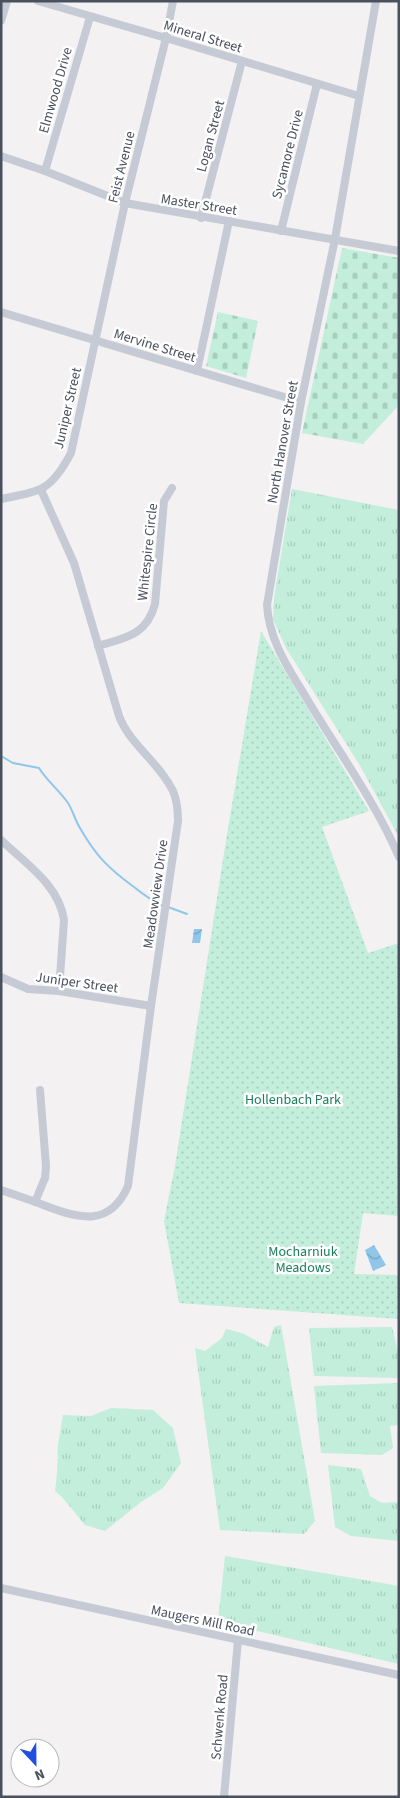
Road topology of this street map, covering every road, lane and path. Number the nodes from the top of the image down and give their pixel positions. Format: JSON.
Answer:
{"nodes":[{"id":1,"x":7,"y":1,"type":"edge"},
{"id":2,"x":38,"y":1,"type":"edge"},
{"id":3,"x":173,"y":1,"type":"edge"},
{"id":4,"x":376,"y":1,"type":"edge"},
{"id":5,"x":90,"y":17,"type":"junction"},
{"id":6,"x":1,"y":21,"type":"edge"},
{"id":7,"x":166,"y":38,"type":"junction"},
{"id":8,"x":242,"y":61,"type":"junction"},
{"id":9,"x":317,"y":84,"type":"junction"},
{"id":10,"x":359,"y":96,"type":"junction"},
{"id":11,"x":1,"y":156,"type":"edge"},
{"id":12,"x":45,"y":171,"type":"junction"},
{"id":13,"x":125,"y":203,"type":"junction"},
{"id":14,"x":201,"y":218,"type":"junction"},
{"id":15,"x":229,"y":221,"type":"junction"},
{"id":16,"x":281,"y":231,"type":"junction"},
{"id":17,"x":335,"y":240,"type":"junction"},
{"id":18,"x":399,"y":252,"type":"edge"},
{"id":19,"x":1,"y":312,"type":"edge"},
{"id":20,"x":94,"y":340,"type":"junction"},
{"id":21,"x":197,"y":371,"type":"junction"},
{"id":22,"x":301,"y":402,"type":"junction"},
{"id":23,"x":172,"y":488,"type":"dead end"},
{"id":24,"x":41,"y":490,"type":"junction"},
{"id":25,"x":1,"y":499,"type":"edge"},
{"id":26,"x":98,"y":646,"type":"junction"},
{"id":27,"x":1,"y":840,"type":"edge"},
{"id":28,"x":399,"y":858,"type":"edge"},
{"id":29,"x":1,"y":978,"type":"edge"},
{"id":30,"x":59,"y":991,"type":"junction"},
{"id":31,"x":151,"y":1006,"type":"junction"},
{"id":32,"x":40,"y":1090,"type":"dead end"},
{"id":33,"x":1,"y":1190,"type":"edge"},
{"id":34,"x":35,"y":1202,"type":"junction"},
{"id":35,"x":1,"y":1588,"type":"edge"},
{"id":36,"x":238,"y":1640,"type":"junction"},
{"id":37,"x":399,"y":1675,"type":"edge"},
{"id":38,"x":224,"y":1797,"type":"edge"}],
"edges":[{"from":1,"to":6,"type":"street"},
{"from":2,"to":5,"type":"street","name":"Mineral Street"},
{"from":3,"to":7,"type":"street","name":"Feist Avenue"},
{"from":4,"to":10,"type":"street","name":"North Hanover Street"},
{"from":5,"to":7,"type":"street","name":"Mineral Street"},
{"from":5,"to":12,"type":"street","name":"Elmwood Drive"},
{"from":7,"to":8,"type":"street","name":"Mineral Street"},
{"from":7,"to":13,"type":"street","name":"Feist Avenue"},
{"from":8,"to":9,"type":"street","name":"Mineral Street"},
{"from":8,"to":14,"type":"street","name":"Logan Street"},
{"from":9,"to":10,"type":"street","name":"Mineral Street"},
{"from":9,"to":16,"type":"street","name":"Sycamore Drive"},
{"from":10,"to":17,"type":"street","name":"North Hanover Street"},
{"from":11,"to":12,"type":"street","name":"Master Street"},
{"from":12,"to":13,"type":"street","name":"Master Street"},
{"from":13,"to":14,"type":"street","name":"Master Street"},
{"from":13,"to":20,"type":"street","name":"Feist Avenue"},
{"from":14,"to":15,"type":"street","name":"Master Street"},
{"from":15,"to":16,"type":"street","name":"Master Street"},
{"from":15,"to":21,"type":"street"},
{"from":16,"to":17,"type":"street","name":"Master Street"},
{"from":17,"to":18,"type":"street","name":"Master Street"},
{"from":17,"to":22,"type":"street","name":"North Hanover Street"},
{"from":19,"to":20,"type":"street","name":"Mervine Street"},
{"from":20,"to":21,"type":"street","name":"Mervine Street"},
{"from":20,"to":24,"type":"street","name":"Juniper Street"},
{"from":21,"to":22,"type":"street","name":"Mervine Street"},
{"from":22,"to":28,"type":"street","name":"North Hanover Street"},
{"from":23,"to":26,"type":"street","name":"Whitespire Circle"},
{"from":24,"to":25,"type":"street","name":"Juniper Street"},
{"from":24,"to":26,"type":"street","name":"Meadowview Drive"},
{"from":26,"to":31,"type":"street","name":"Meadowview Drive"},
{"from":27,"to":30,"type":"street"},
{"from":29,"to":30,"type":"street","name":"Juniper Street"},
{"from":30,"to":31,"type":"street","name":"Juniper Street"},
{"from":31,"to":34,"type":"street","name":"Meadowview Drive"},
{"from":32,"to":34,"type":"street"},
{"from":33,"to":34,"type":"street","name":"Meadowview Drive"},
{"from":35,"to":36,"type":"street","name":"Maugers Mill Road"},
{"from":36,"to":37,"type":"street","name":"Maugers Mill Road"},
{"from":36,"to":38,"type":"street","name":"Schwenk Road"}]}
